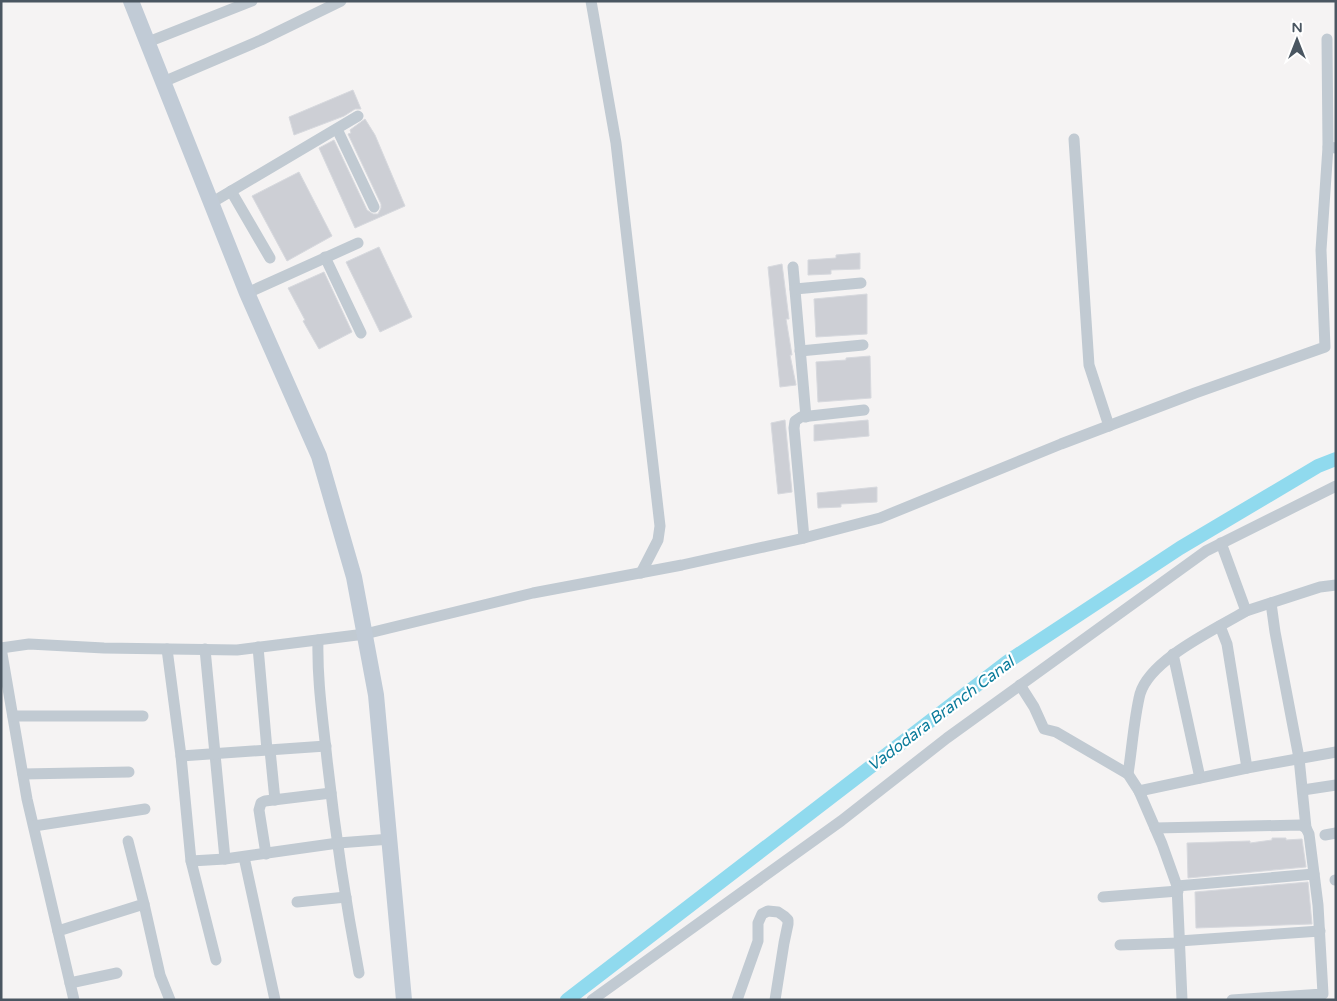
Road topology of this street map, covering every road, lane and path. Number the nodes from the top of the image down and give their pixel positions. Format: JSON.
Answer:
{"nodes":[{"id":1,"x":131,"y":1,"type":"edge"},
{"id":2,"x":252,"y":1,"type":"edge"},
{"id":3,"x":341,"y":1,"type":"edge"},
{"id":4,"x":591,"y":1,"type":"edge"},
{"id":5,"x":1327,"y":39,"type":"dead end"},
{"id":6,"x":148,"y":42,"type":"junction"},
{"id":7,"x":163,"y":82,"type":"junction"},
{"id":8,"x":358,"y":116,"type":"dead end"},
{"id":9,"x":337,"y":129,"type":"junction"},
{"id":10,"x":1074,"y":139,"type":"dead end"},
{"id":11,"x":1332,"y":147,"type":"edge"},
{"id":12,"x":231,"y":191,"type":"junction"},
{"id":13,"x":211,"y":203,"type":"junction"},
{"id":14,"x":374,"y":207,"type":"dead end"},
{"id":15,"x":358,"y":243,"type":"dead end"},
{"id":16,"x":325,"y":257,"type":"junction"},
{"id":17,"x":270,"y":258,"type":"dead end"},
{"id":18,"x":793,"y":267,"type":"dead end"},
{"id":19,"x":861,"y":283,"type":"dead end"},
{"id":20,"x":794,"y":289,"type":"junction"},
{"id":21,"x":247,"y":293,"type":"junction"},
{"id":22,"x":361,"y":333,"type":"dead end"},
{"id":23,"x":863,"y":345,"type":"dead end"},
{"id":24,"x":1330,"y":345,"type":"edge"},
{"id":25,"x":800,"y":351,"type":"junction"},
{"id":26,"x":864,"y":410,"type":"dead end"},
{"id":27,"x":806,"y":417,"type":"junction"},
{"id":28,"x":1109,"y":426,"type":"junction"},
{"id":29,"x":1336,"y":486,"type":"edge"},
{"id":30,"x":804,"y":538,"type":"junction"},
{"id":31,"x":1221,"y":543,"type":"junction"},
{"id":32,"x":641,"y":573,"type":"junction"},
{"id":33,"x":1336,"y":585,"type":"edge"},
{"id":34,"x":1271,"y":603,"type":"junction"},
{"id":35,"x":1246,"y":611,"type":"junction"},
{"id":36,"x":1220,"y":626,"type":"junction"},
{"id":37,"x":365,"y":634,"type":"junction"},
{"id":38,"x":318,"y":640,"type":"junction"},
{"id":39,"x":258,"y":647,"type":"junction"},
{"id":40,"x":1,"y":648,"type":"edge"},
{"id":41,"x":166,"y":649,"type":"junction"},
{"id":42,"x":205,"y":649,"type":"junction"},
{"id":43,"x":1173,"y":654,"type":"junction"},
{"id":44,"x":1020,"y":686,"type":"junction"},
{"id":45,"x":13,"y":716,"type":"junction"},
{"id":46,"x":143,"y":716,"type":"dead end"},
{"id":47,"x":326,"y":746,"type":"junction"},
{"id":48,"x":268,"y":750,"type":"junction"},
{"id":49,"x":1336,"y":752,"type":"edge"},
{"id":50,"x":216,"y":754,"type":"junction"},
{"id":51,"x":181,"y":756,"type":"junction"},
{"id":52,"x":1299,"y":758,"type":"junction"},
{"id":53,"x":1248,"y":768,"type":"junction"},
{"id":54,"x":129,"y":772,"type":"dead end"},
{"id":55,"x":23,"y":774,"type":"junction"},
{"id":56,"x":1128,"y":774,"type":"junction"},
{"id":57,"x":1200,"y":778,"type":"junction"},
{"id":58,"x":1336,"y":785,"type":"edge"},
{"id":59,"x":1303,"y":790,"type":"junction"},
{"id":60,"x":1139,"y":791,"type":"junction"},
{"id":61,"x":331,"y":793,"type":"junction"},
{"id":62,"x":275,"y":800,"type":"junction"},
{"id":63,"x":145,"y":809,"type":"dead end"},
{"id":64,"x":34,"y":826,"type":"junction"},
{"id":65,"x":1155,"y":828,"type":"junction"},
{"id":66,"x":1306,"y":828,"type":"junction"},
{"id":67,"x":391,"y":839,"type":"junction"},
{"id":68,"x":128,"y":841,"type":"dead end"},
{"id":69,"x":338,"y":843,"type":"junction"},
{"id":70,"x":266,"y":854,"type":"junction"},
{"id":71,"x":244,"y":857,"type":"junction"},
{"id":72,"x":225,"y":859,"type":"junction"},
{"id":73,"x":191,"y":861,"type":"junction"},
{"id":74,"x":1314,"y":874,"type":"junction"},
{"id":75,"x":1177,"y":888,"type":"junction"},
{"id":76,"x":346,"y":897,"type":"junction"},
{"id":77,"x":1103,"y":897,"type":"dead end"},
{"id":78,"x":297,"y":902,"type":"dead end"},
{"id":79,"x":144,"y":904,"type":"junction"},
{"id":80,"x":58,"y":931,"type":"junction"},
{"id":81,"x":1320,"y":931,"type":"junction"},
{"id":82,"x":1180,"y":942,"type":"junction"},
{"id":83,"x":1120,"y":945,"type":"dead end"},
{"id":84,"x":216,"y":960,"type":"dead end"},
{"id":85,"x":117,"y":973,"type":"dead end"},
{"id":86,"x":360,"y":973,"type":"dead end"},
{"id":87,"x":70,"y":983,"type":"junction"},
{"id":88,"x":1324,"y":994,"type":"junction"},
{"id":89,"x":1336,"y":994,"type":"edge"},
{"id":90,"x":74,"y":1000,"type":"edge"},
{"id":91,"x":170,"y":1000,"type":"edge"},
{"id":92,"x":275,"y":1000,"type":"edge"},
{"id":93,"x":404,"y":1000,"type":"edge"},
{"id":94,"x":592,"y":1000,"type":"edge"},
{"id":95,"x":737,"y":1000,"type":"edge"},
{"id":96,"x":776,"y":1000,"type":"edge"},
{"id":97,"x":1182,"y":1000,"type":"edge"},
{"id":98,"x":1232,"y":1000,"type":"edge"}],
"edges":[{"from":1,"to":6,"type":"street"},
{"from":2,"to":6,"type":"street"},
{"from":3,"to":7,"type":"street"},
{"from":4,"to":32,"type":"street"},
{"from":5,"to":11,"type":"street"},
{"from":6,"to":7,"type":"street"},
{"from":7,"to":13,"type":"street"},
{"from":8,"to":9,"type":"street"},
{"from":9,"to":12,"type":"street"},
{"from":9,"to":14,"type":"street"},
{"from":10,"to":28,"type":"street"},
{"from":11,"to":24,"type":"street"},
{"from":12,"to":13,"type":"street"},
{"from":12,"to":17,"type":"street"},
{"from":13,"to":21,"type":"street"},
{"from":15,"to":16,"type":"street"},
{"from":16,"to":21,"type":"street"},
{"from":16,"to":22,"type":"street"},
{"from":18,"to":20,"type":"street"},
{"from":19,"to":20,"type":"street"},
{"from":20,"to":25,"type":"street"},
{"from":21,"to":37,"type":"street"},
{"from":23,"to":25,"type":"street"},
{"from":24,"to":28,"type":"street"},
{"from":25,"to":27,"type":"street"},
{"from":26,"to":27,"type":"street"},
{"from":27,"to":30,"type":"street"},
{"from":28,"to":30,"type":"street"},
{"from":29,"to":31,"type":"street"},
{"from":30,"to":32,"type":"street"},
{"from":31,"to":35,"type":"street"},
{"from":31,"to":44,"type":"street"},
{"from":32,"to":37,"type":"street"},
{"from":33,"to":34,"type":"street"},
{"from":34,"to":35,"type":"street"},
{"from":34,"to":52,"type":"street"},
{"from":35,"to":36,"type":"street"},
{"from":36,"to":43,"type":"street"},
{"from":36,"to":53,"type":"street"},
{"from":37,"to":38,"type":"street"},
{"from":37,"to":67,"type":"street"},
{"from":38,"to":39,"type":"street"},
{"from":38,"to":47,"type":"street"},
{"from":39,"to":42,"type":"street"},
{"from":39,"to":48,"type":"street"},
{"from":40,"to":41,"type":"street"},
{"from":40,"to":45,"type":"street"},
{"from":41,"to":42,"type":"street"},
{"from":41,"to":51,"type":"street"},
{"from":42,"to":50,"type":"street"},
{"from":43,"to":56,"type":"street"},
{"from":43,"to":57,"type":"street"},
{"from":44,"to":56,"type":"street"},
{"from":44,"to":94,"type":"street"},
{"from":45,"to":46,"type":"street"},
{"from":45,"to":55,"type":"street"},
{"from":47,"to":48,"type":"street"},
{"from":47,"to":61,"type":"street"},
{"from":48,"to":50,"type":"street"},
{"from":48,"to":62,"type":"street"},
{"from":49,"to":52,"type":"street"},
{"from":50,"to":51,"type":"street"},
{"from":50,"to":72,"type":"street"},
{"from":51,"to":73,"type":"street"},
{"from":52,"to":53,"type":"street"},
{"from":52,"to":59,"type":"street"},
{"from":53,"to":57,"type":"street"},
{"from":54,"to":55,"type":"street"},
{"from":55,"to":64,"type":"street"},
{"from":56,"to":60,"type":"street"},
{"from":57,"to":60,"type":"street"},
{"from":58,"to":59,"type":"street"},
{"from":59,"to":66,"type":"street"},
{"from":60,"to":65,"type":"street"},
{"from":61,"to":62,"type":"street"},
{"from":61,"to":69,"type":"street"},
{"from":62,"to":70,"type":"street"},
{"from":63,"to":64,"type":"street"},
{"from":64,"to":80,"type":"street"},
{"from":65,"to":66,"type":"street"},
{"from":65,"to":75,"type":"street"},
{"from":66,"to":74,"type":"street"},
{"from":67,"to":69,"type":"street"},
{"from":67,"to":93,"type":"street"},
{"from":68,"to":79,"type":"street"},
{"from":69,"to":70,"type":"street"},
{"from":69,"to":76,"type":"street"},
{"from":70,"to":71,"type":"street"},
{"from":71,"to":72,"type":"street"},
{"from":71,"to":92,"type":"street"},
{"from":72,"to":73,"type":"street"},
{"from":73,"to":84,"type":"street"},
{"from":74,"to":75,"type":"street"},
{"from":74,"to":81,"type":"street"},
{"from":75,"to":77,"type":"street"},
{"from":75,"to":82,"type":"street"},
{"from":76,"to":78,"type":"street"},
{"from":76,"to":86,"type":"street"},
{"from":79,"to":80,"type":"street"},
{"from":79,"to":91,"type":"street"},
{"from":80,"to":87,"type":"street"},
{"from":81,"to":82,"type":"street"},
{"from":81,"to":88,"type":"street"},
{"from":82,"to":83,"type":"street"},
{"from":82,"to":97,"type":"street"},
{"from":85,"to":87,"type":"street"},
{"from":87,"to":90,"type":"street"},
{"from":88,"to":89,"type":"street"},
{"from":88,"to":98,"type":"street"},
{"from":95,"to":96,"type":"street"}]}
